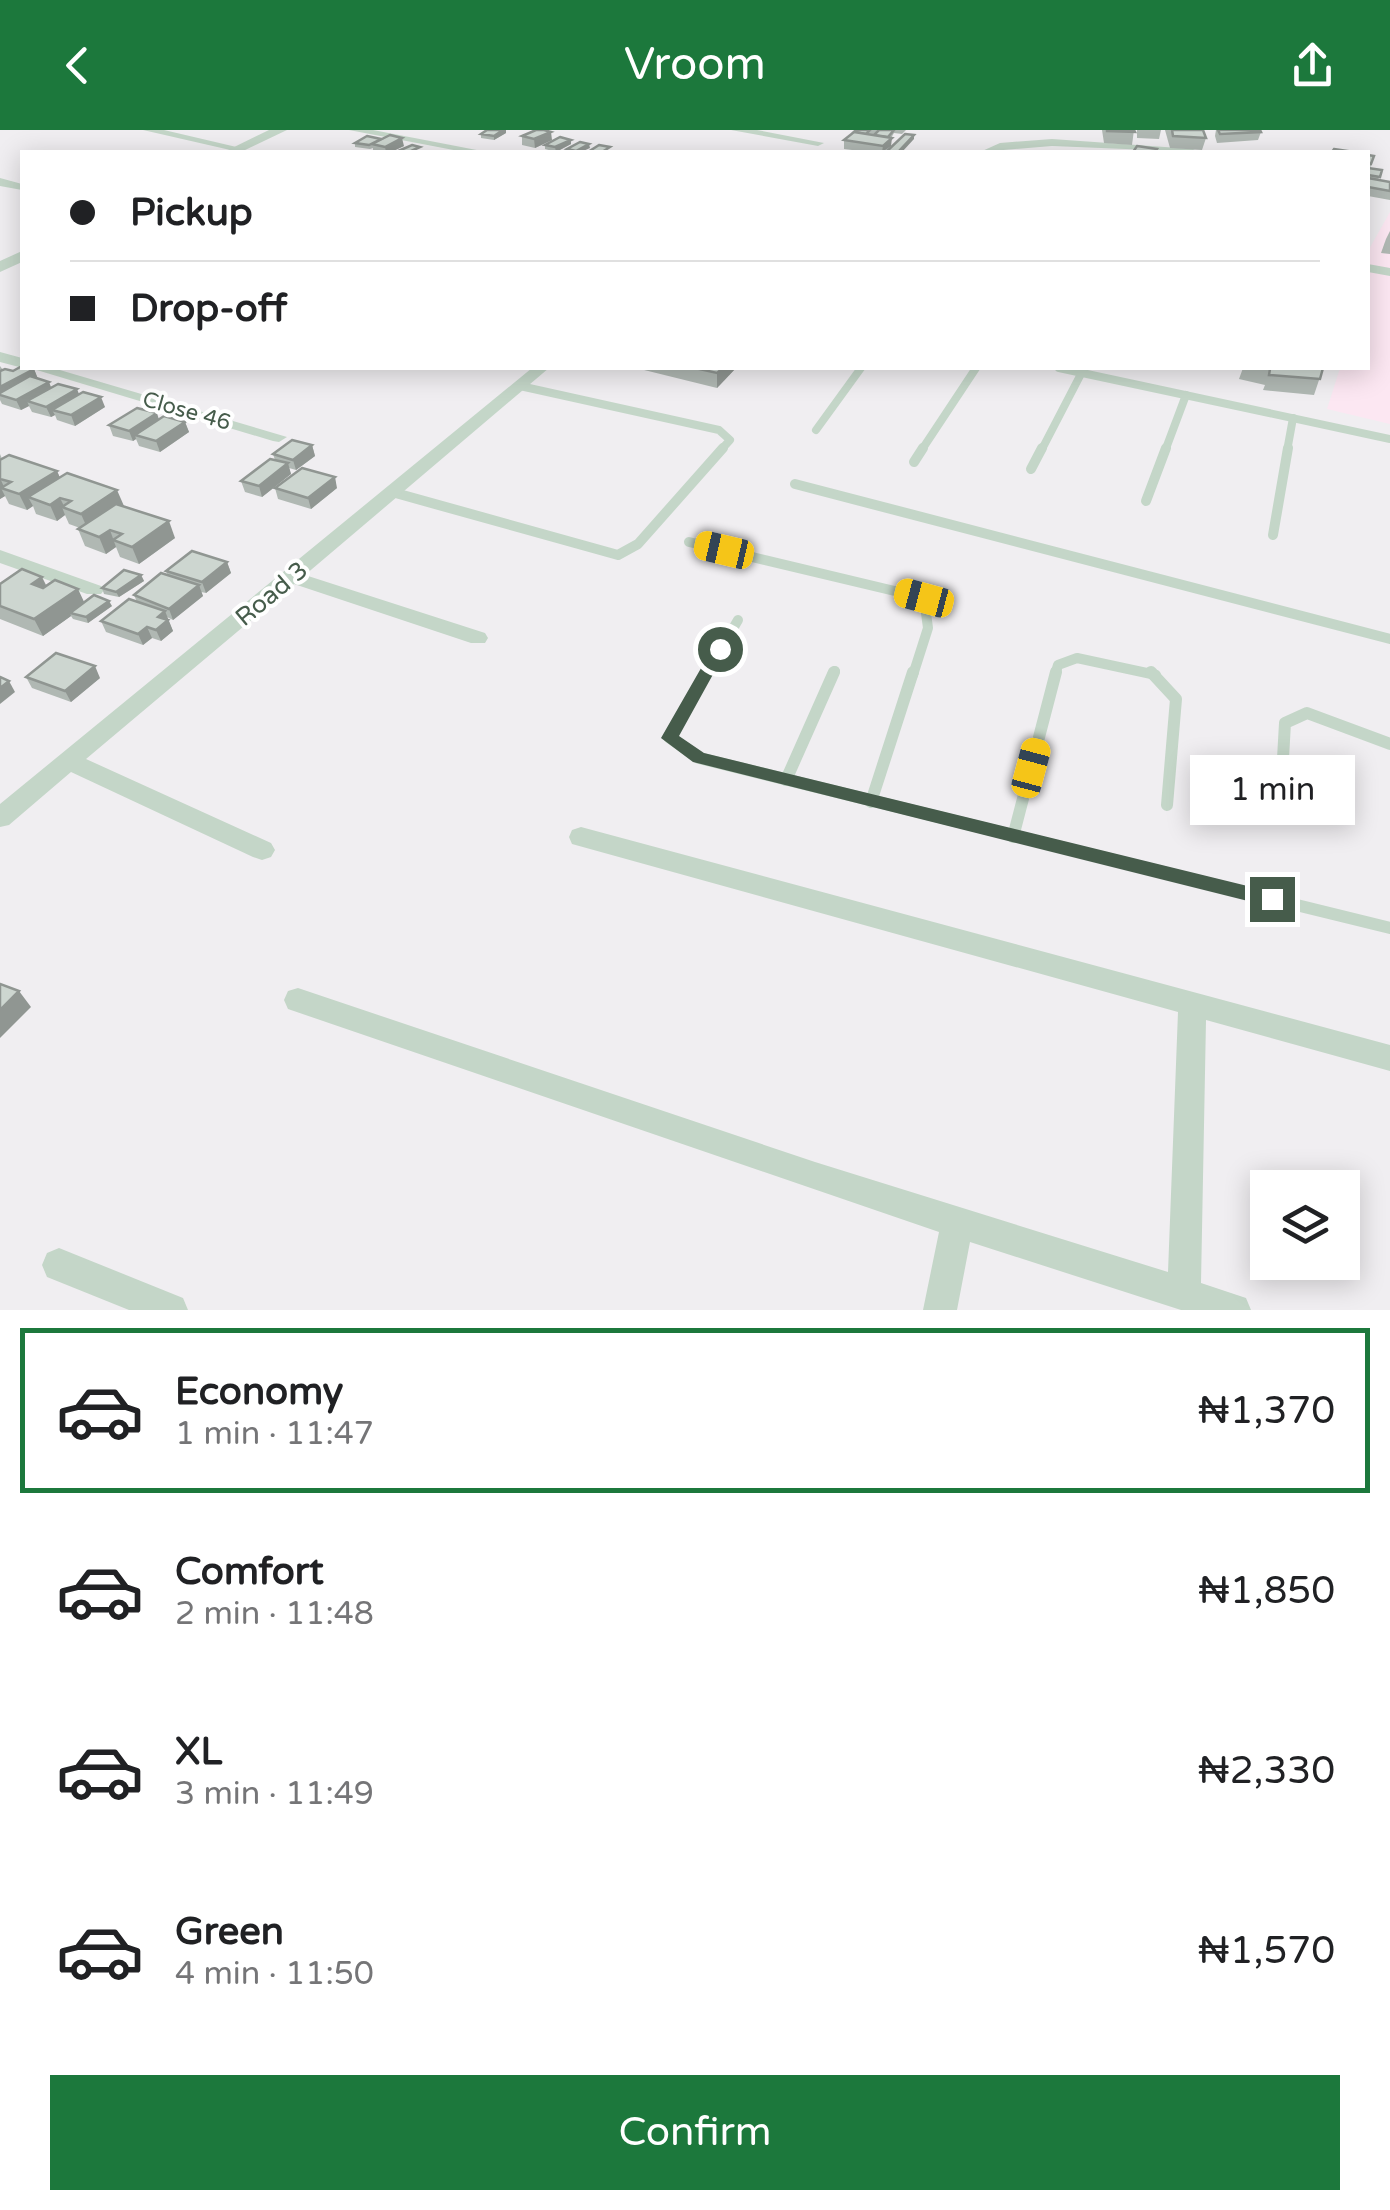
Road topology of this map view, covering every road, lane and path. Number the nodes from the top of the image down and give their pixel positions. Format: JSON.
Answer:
{"nodes":[{"id":1,"x":148,"y":130,"type":"edge"},
{"id":2,"x":280,"y":130,"type":"edge"},
{"id":3,"x":296,"y":130,"type":"edge"},
{"id":4,"x":354,"y":130,"type":"edge"},
{"id":5,"x":736,"y":130,"type":"edge"},
{"id":6,"x":832,"y":130,"type":"edge"},
{"id":7,"x":818,"y":143,"type":"junction"},
{"id":8,"x":235,"y":150,"type":"edge"},
{"id":9,"x":241,"y":150,"type":"edge"},
{"id":10,"x":242,"y":150,"type":"edge"},
{"id":11,"x":469,"y":150,"type":"edge"},
{"id":12,"x":809,"y":150,"type":"edge"},
{"id":13,"x":989,"y":150,"type":"edge"},
{"id":14,"x":1161,"y":150,"type":"edge"},
{"id":15,"x":45,"y":370,"type":"edge"},
{"id":16,"x":539,"y":370,"type":"edge"},
{"id":17,"x":860,"y":370,"type":"edge"},
{"id":18,"x":975,"y":370,"type":"edge"},
{"id":19,"x":1070,"y":370,"type":"edge"},
{"id":20,"x":1082,"y":372,"type":"junction"},
{"id":21,"x":520,"y":386,"type":"junction"},
{"id":22,"x":1186,"y":395,"type":"junction"},
{"id":23,"x":1293,"y":418,"type":"junction"},
{"id":24,"x":816,"y":430,"type":"dead end"},
{"id":25,"x":278,"y":437,"type":"dead end"},
{"id":26,"x":1390,"y":439,"type":"edge"},
{"id":27,"x":914,"y":462,"type":"dead end"},
{"id":28,"x":1032,"y":469,"type":"dead end"},
{"id":29,"x":796,"y":484,"type":"dead end"},
{"id":30,"x":392,"y":492,"type":"junction"},
{"id":31,"x":1146,"y":501,"type":"dead end"},
{"id":32,"x":1273,"y":536,"type":"dead end"},
{"id":33,"x":689,"y":542,"type":"dead end"},
{"id":34,"x":0,"y":556,"type":"edge"},
{"id":35,"x":290,"y":576,"type":"junction"},
{"id":36,"x":94,"y":590,"type":"dead end"},
{"id":37,"x":738,"y":620,"type":"dead end"},
{"id":38,"x":478,"y":638,"type":"dead end"},
{"id":39,"x":1390,"y":639,"type":"edge"},
{"id":40,"x":835,"y":671,"type":"dead end"},
{"id":41,"x":1390,"y":744,"type":"edge"},
{"id":42,"x":68,"y":762,"type":"junction"},
{"id":43,"x":786,"y":780,"type":"junction"},
{"id":44,"x":1281,"y":794,"type":"dead end"},
{"id":45,"x":871,"y":802,"type":"junction"},
{"id":46,"x":1167,"y":804,"type":"dead end"},
{"id":47,"x":0,"y":818,"type":"edge"},
{"id":48,"x":580,"y":837,"type":"dead end"},
{"id":49,"x":1013,"y":837,"type":"junction"},
{"id":50,"x":262,"y":850,"type":"dead end"},
{"id":51,"x":1390,"y":928,"type":"edge"},
{"id":52,"x":298,"y":1000,"type":"dead end"},
{"id":53,"x":1192,"y":1004,"type":"junction"},
{"id":54,"x":1390,"y":1058,"type":"edge"},
{"id":55,"x":956,"y":1223,"type":"junction"},
{"id":56,"x":60,"y":1264,"type":"dead end"},
{"id":57,"x":1184,"y":1294,"type":"junction"},
{"id":58,"x":171,"y":1310,"type":"edge"},
{"id":59,"x":940,"y":1310,"type":"edge"},
{"id":60,"x":1234,"y":1310,"type":"edge"}],
"edges":[{"from":1,"to":8,"type":"street"},
{"from":2,"to":9,"type":"street"},
{"from":3,"to":10,"type":"street"},
{"from":4,"to":11,"type":"street"},
{"from":5,"to":7,"type":"street"},
{"from":6,"to":7,"type":"street"},
{"from":7,"to":12,"type":"street"},
{"from":13,"to":14,"type":"street"},
{"from":15,"to":25,"type":"street","name":"Close 46"},
{"from":16,"to":21,"type":"street","name":"Road 3"},
{"from":17,"to":24,"type":"lane"},
{"from":18,"to":27,"type":"lane"},
{"from":19,"to":20,"type":"lane"},
{"from":20,"to":22,"type":"lane"},
{"from":20,"to":28,"type":"lane"},
{"from":21,"to":30,"type":"street","name":"Road 3"},
{"from":21,"to":30,"type":"lane"},
{"from":22,"to":23,"type":"lane"},
{"from":22,"to":31,"type":"lane"},
{"from":23,"to":26,"type":"lane"},
{"from":23,"to":32,"type":"lane"},
{"from":29,"to":39,"type":"lane"},
{"from":30,"to":35,"type":"street","name":"Road 3"},
{"from":33,"to":45,"type":"lane"},
{"from":34,"to":36,"type":"street"},
{"from":35,"to":38,"type":"street"},
{"from":35,"to":42,"type":"street","name":"Road 3"},
{"from":37,"to":43,"type":"lane"},
{"from":40,"to":43,"type":"lane"},
{"from":41,"to":44,"type":"lane"},
{"from":42,"to":47,"type":"street","name":"Road 3"},
{"from":42,"to":50,"type":"street"},
{"from":43,"to":45,"type":"lane"},
{"from":45,"to":49,"type":"lane"},
{"from":46,"to":49,"type":"lane"},
{"from":48,"to":53,"type":"street"},
{"from":49,"to":51,"type":"lane"},
{"from":52,"to":55,"type":"street"},
{"from":53,"to":54,"type":"street"},
{"from":53,"to":57,"type":"street"},
{"from":55,"to":57,"type":"street"},
{"from":55,"to":59,"type":"street"},
{"from":56,"to":58,"type":"street"},
{"from":57,"to":60,"type":"street"}]}
